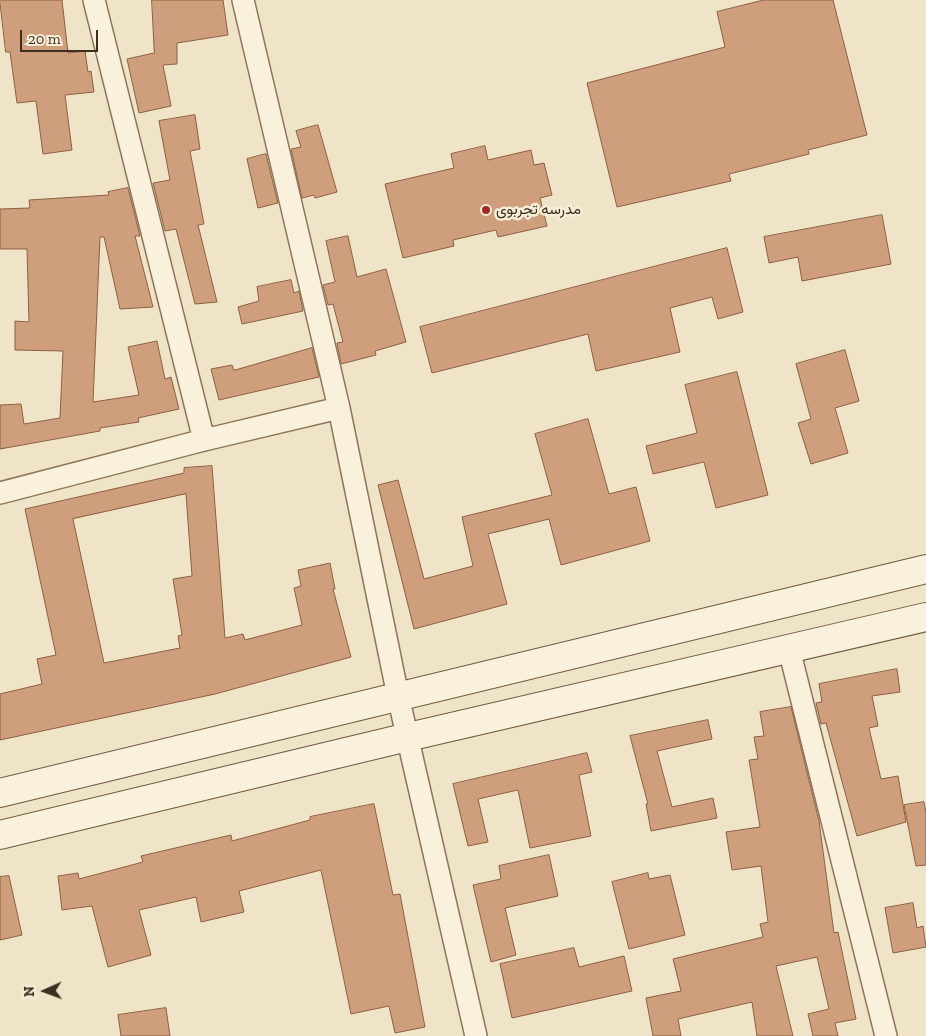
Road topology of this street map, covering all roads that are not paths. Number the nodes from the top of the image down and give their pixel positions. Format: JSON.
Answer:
{"nodes":[{"id":1,"x":94,"y":0,"type":"edge"},
{"id":2,"x":243,"y":0,"type":"edge"},
{"id":3,"x":339,"y":408,"type":"junction"},
{"id":4,"x":204,"y":440,"type":"junction"},
{"id":5,"x":0,"y":493,"type":"edge"},
{"id":6,"x":926,"y":569,"type":"edge"},
{"id":7,"x":926,"y":617,"type":"edge"},
{"id":8,"x":789,"y":649,"type":"junction"},
{"id":9,"x":398,"y":696,"type":"junction"},
{"id":10,"x":408,"y":737,"type":"junction"},
{"id":11,"x":0,"y":793,"type":"edge"},
{"id":12,"x":0,"y":835,"type":"edge"},
{"id":13,"x":476,"y":1036,"type":"edge"},
{"id":14,"x":886,"y":1036,"type":"edge"}],
"edges":[{"from":1,"to":4,"type":"street"},
{"from":2,"to":3,"type":"street"},
{"from":3,"to":4,"type":"street"},
{"from":3,"to":9,"type":"street"},
{"from":4,"to":5,"type":"street"},
{"from":6,"to":9,"type":"main road"},
{"from":7,"to":8,"type":"main road"},
{"from":8,"to":10,"type":"main road"},
{"from":8,"to":14,"type":"street"},
{"from":9,"to":10,"type":"street"},
{"from":9,"to":11,"type":"main road"},
{"from":10,"to":12,"type":"main road"},
{"from":10,"to":13,"type":"street"}]}
